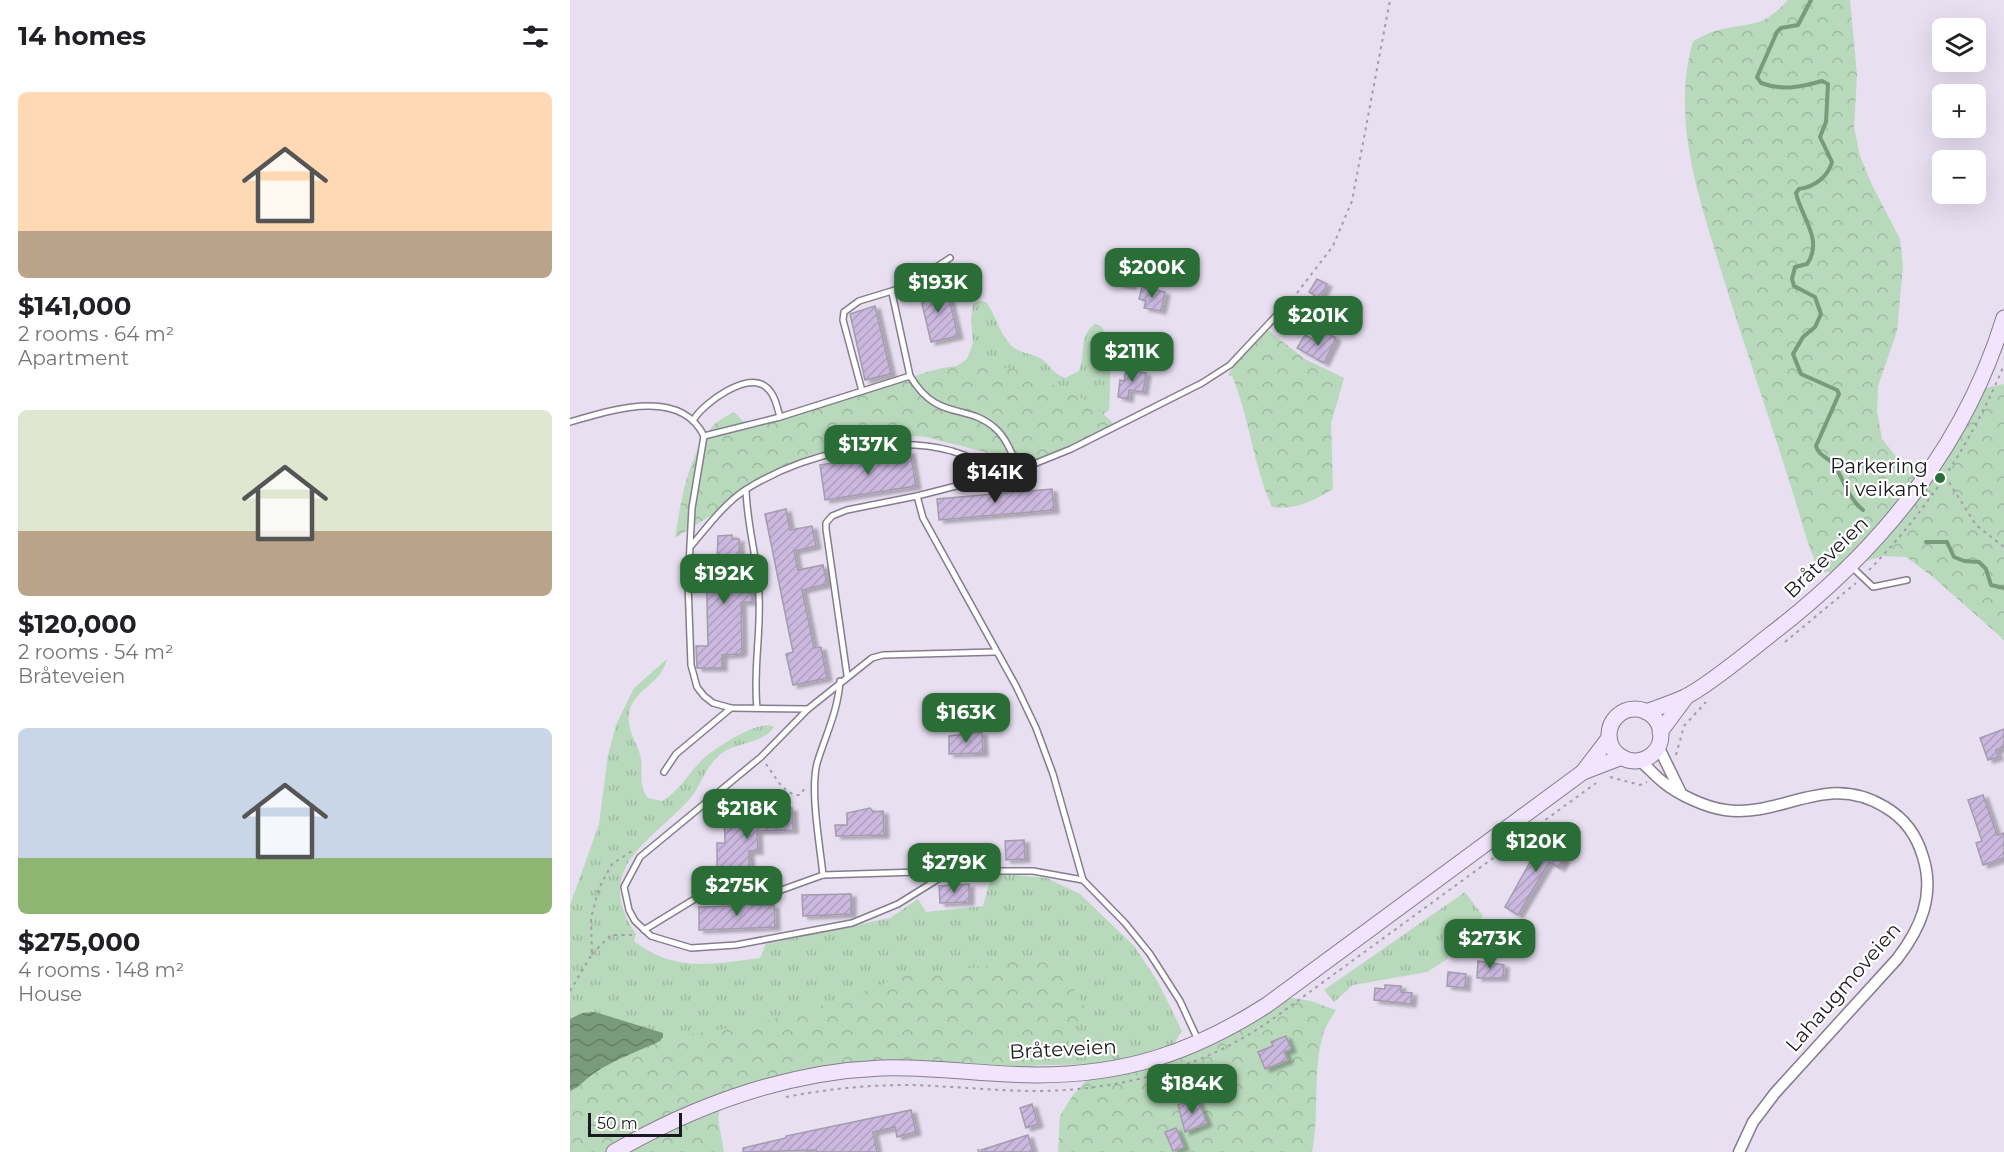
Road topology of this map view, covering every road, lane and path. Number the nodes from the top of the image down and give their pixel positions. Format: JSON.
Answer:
{"nodes":[{"id":1,"x":1390,"y":0,"type":"edge"},
{"id":2,"x":950,"y":258,"type":"dead end"},
{"id":3,"x":892,"y":293,"type":"junction"},
{"id":4,"x":1291,"y":300,"type":"joint"},
{"id":5,"x":2004,"y":318,"type":"edge"},
{"id":6,"x":910,"y":376,"type":"junction"},
{"id":7,"x":861,"y":391,"type":"junction"},
{"id":8,"x":780,"y":417,"type":"junction"},
{"id":9,"x":694,"y":419,"type":"junction"},
{"id":10,"x":570,"y":422,"type":"edge"},
{"id":11,"x":704,"y":436,"type":"junction"},
{"id":12,"x":1933,"y":467,"type":"junction"},
{"id":13,"x":1019,"y":470,"type":"junction"},
{"id":14,"x":987,"y":477,"type":"junction"},
{"id":15,"x":746,"y":490,"type":"junction"},
{"id":16,"x":916,"y":496,"type":"junction"},
{"id":17,"x":2004,"y":547,"type":"edge"},
{"id":18,"x":690,"y":548,"type":"junction"},
{"id":19,"x":1851,"y":566,"type":"junction"},
{"id":20,"x":1907,"y":580,"type":"dead end"},
{"id":21,"x":995,"y":652,"type":"junction"},
{"id":22,"x":847,"y":675,"type":"junction"},
{"id":23,"x":840,"y":681,"type":"junction"},
{"id":24,"x":1686,"y":697,"type":"junction"},
{"id":25,"x":731,"y":708,"type":"junction"},
{"id":26,"x":757,"y":708,"type":"junction"},
{"id":27,"x":808,"y":709,"type":"junction"},
{"id":28,"x":1646,"y":712,"type":"junction"},
{"id":29,"x":1609,"y":738,"type":"junction"},
{"id":30,"x":1659,"y":739,"type":"junction"},
{"id":31,"x":762,"y":757,"type":"junction"},
{"id":32,"x":1622,"y":757,"type":"junction"},
{"id":33,"x":1639,"y":760,"type":"junction"},
{"id":34,"x":817,"y":761,"type":"junction"},
{"id":35,"x":664,"y":772,"type":"dead end"},
{"id":36,"x":1583,"y":772,"type":"junction"},
{"id":37,"x":1651,"y":780,"type":"dead end"},
{"id":38,"x":1680,"y":791,"type":"junction"},
{"id":39,"x":648,"y":848,"type":"junction"},
{"id":40,"x":951,"y":871,"type":"junction"},
{"id":41,"x":823,"y":875,"type":"junction"},
{"id":42,"x":733,"y":879,"type":"dead end"},
{"id":43,"x":1083,"y":880,"type":"junction"},
{"id":44,"x":734,"y":906,"type":"dead end"},
{"id":45,"x":644,"y":930,"type":"junction"},
{"id":46,"x":651,"y":936,"type":"junction"},
{"id":47,"x":592,"y":954,"type":"junction"},
{"id":48,"x":570,"y":991,"type":"edge"},
{"id":49,"x":1199,"y":1044,"type":"junction"},
{"id":50,"x":778,"y":1099,"type":"dead end"},
{"id":51,"x":614,"y":1152,"type":"edge"},
{"id":52,"x":1739,"y":1152,"type":"edge"}],
"edges":[{"from":1,"to":4,"type":"path"},
{"from":2,"to":3,"type":"lane"},
{"from":3,"to":6,"type":"lane"},
{"from":3,"to":7,"type":"lane"},
{"from":4,"to":13,"type":"lane"},
{"from":5,"to":12,"type":"main road","name":"Bråteveien"},
{"from":6,"to":7,"type":"lane"},
{"from":6,"to":13,"type":"lane"},
{"from":7,"to":8,"type":"lane"},
{"from":8,"to":9,"type":"lane"},
{"from":8,"to":11,"type":"lane"},
{"from":9,"to":10,"type":"lane"},
{"from":9,"to":11,"type":"lane"},
{"from":11,"to":18,"type":"lane"},
{"from":12,"to":17,"type":"path"},
{"from":12,"to":19,"type":"main road","name":"Bråteveien"},
{"from":13,"to":14,"type":"lane"},
{"from":14,"to":15,"type":"lane"},
{"from":14,"to":16,"type":"lane"},
{"from":15,"to":18,"type":"lane"},
{"from":15,"to":26,"type":"lane"},
{"from":16,"to":21,"type":"lane"},
{"from":16,"to":22,"type":"lane"},
{"from":18,"to":25,"type":"lane"},
{"from":19,"to":20,"type":"lane"},
{"from":19,"to":24,"type":"main road","name":"Bråteveien"},
{"from":21,"to":22,"type":"lane"},
{"from":21,"to":43,"type":"lane"},
{"from":22,"to":23,"type":"lane"},
{"from":23,"to":27,"type":"lane"},
{"from":23,"to":34,"type":"lane"},
{"from":24,"to":28,"type":"main road","name":"Bråteveien"},
{"from":24,"to":30,"type":"main road","name":"Bråteveien"},
{"from":25,"to":26,"type":"lane"},
{"from":25,"to":35,"type":"lane"},
{"from":26,"to":27,"type":"lane"},
{"from":27,"to":31,"type":"lane"},
{"from":28,"to":29,"type":"main road"},
{"from":28,"to":30,"type":"main road"},
{"from":29,"to":32,"type":"main road"},
{"from":29,"to":36,"type":"main road","name":"Bråteveien"},
{"from":30,"to":33,"type":"main road"},
{"from":30,"to":38,"type":"street"},
{"from":31,"to":34,"type":"path"},
{"from":31,"to":39,"type":"lane"},
{"from":32,"to":33,"type":"main road"},
{"from":32,"to":36,"type":"main road","name":"Bråteveien"},
{"from":33,"to":38,"type":"street","name":"Lahaugmoveien"},
{"from":34,"to":41,"type":"lane"},
{"from":36,"to":49,"type":"main road","name":"Bråteveien"},
{"from":37,"to":50,"type":"path"},
{"from":38,"to":52,"type":"street","name":"Lahaugmoveien"},
{"from":39,"to":45,"type":"lane"},
{"from":39,"to":47,"type":"path"},
{"from":40,"to":41,"type":"lane"},
{"from":40,"to":43,"type":"lane"},
{"from":40,"to":46,"type":"lane"},
{"from":41,"to":45,"type":"lane"},
{"from":42,"to":44,"type":"path","bridge":true},
{"from":43,"to":49,"type":"lane"},
{"from":45,"to":46,"type":"lane"},
{"from":46,"to":47,"type":"path"},
{"from":47,"to":48,"type":"path"},
{"from":49,"to":51,"type":"main road","name":"Bråteveien"}]}
